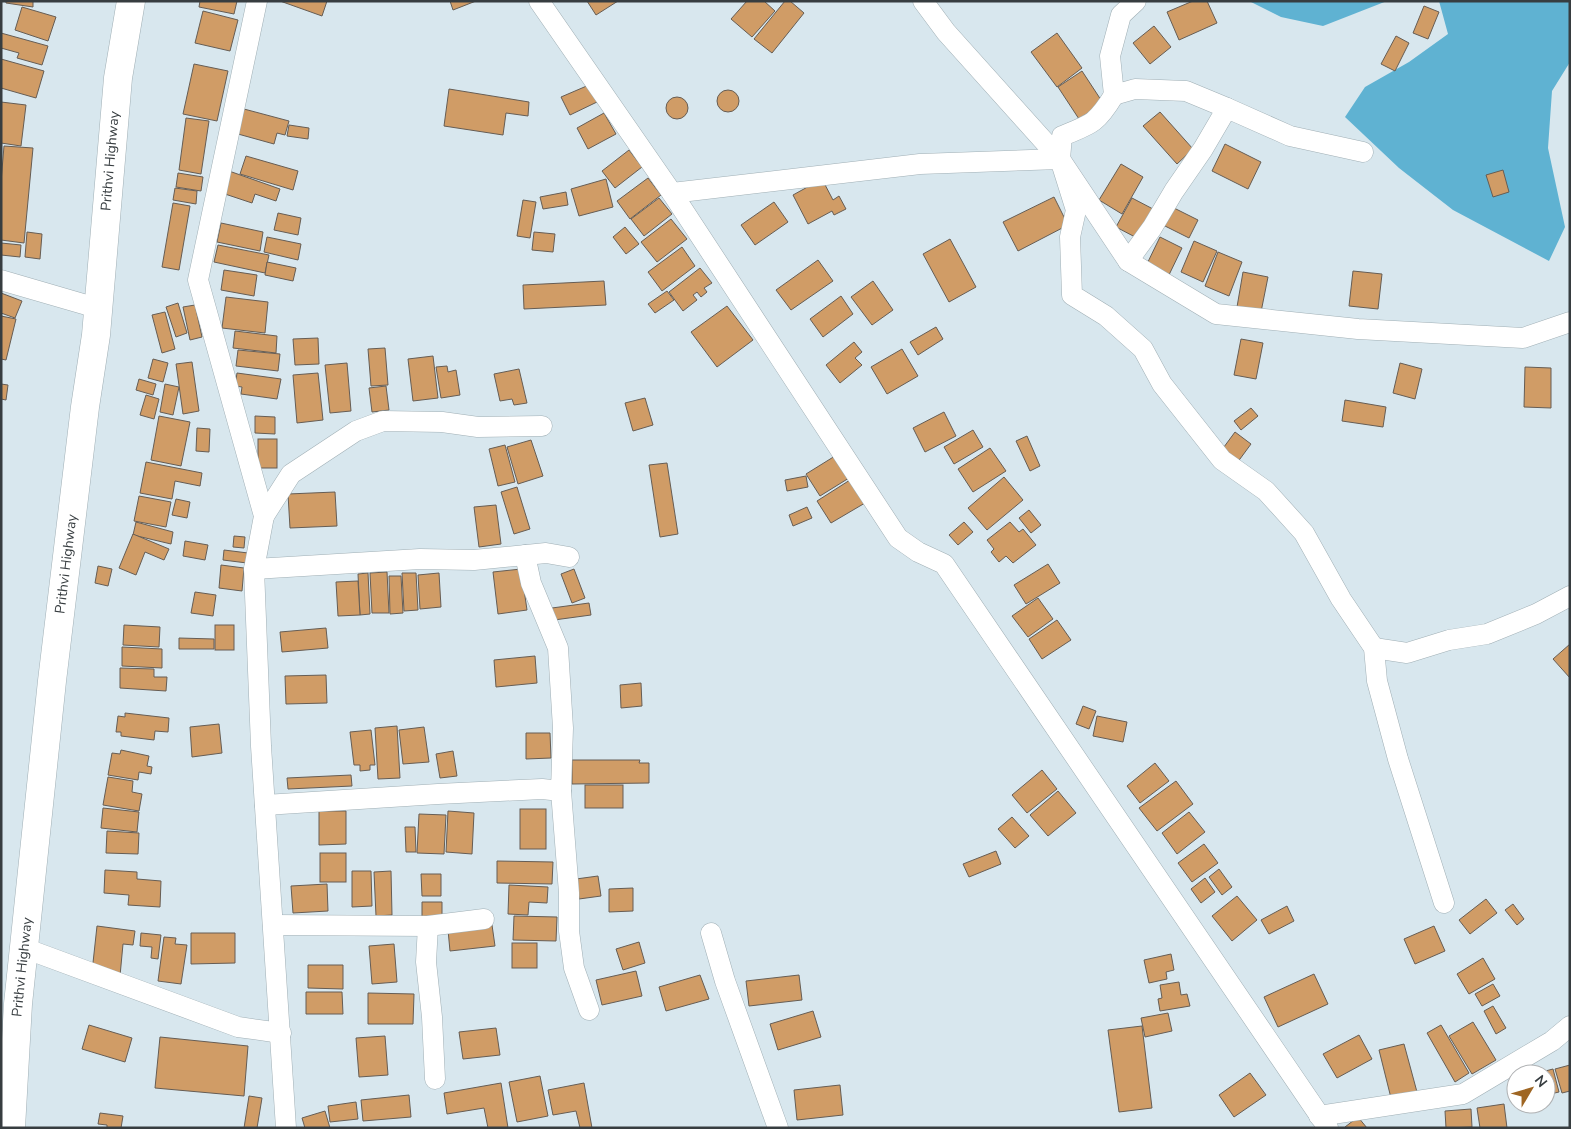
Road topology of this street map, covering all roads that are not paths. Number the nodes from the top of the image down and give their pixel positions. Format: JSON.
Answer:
{"nodes":[{"id":1,"x":131,"y":1,"type":"edge"},
{"id":2,"x":257,"y":1,"type":"edge"},
{"id":3,"x":539,"y":1,"type":"edge"},
{"id":4,"x":923,"y":1,"type":"edge"},
{"id":5,"x":1136,"y":1,"type":"edge"},
{"id":6,"x":1114,"y":95,"type":"junction"},
{"id":7,"x":1226,"y":108,"type":"junction"},
{"id":8,"x":1363,"y":152,"type":"dead end"},
{"id":9,"x":1060,"y":159,"type":"junction"},
{"id":10,"x":672,"y":193,"type":"junction"},
{"id":11,"x":1128,"y":260,"type":"junction"},
{"id":12,"x":1,"y":280,"type":"edge"},
{"id":13,"x":97,"y":308,"type":"junction"},
{"id":14,"x":1570,"y":322,"type":"edge"},
{"id":15,"x":542,"y":426,"type":"dead end"},
{"id":16,"x":264,"y":516,"type":"junction"},
{"id":17,"x":526,"y":555,"type":"junction"},
{"id":18,"x":569,"y":557,"type":"dead end"},
{"id":19,"x":254,"y":570,"type":"junction"},
{"id":20,"x":1570,"y":596,"type":"edge"},
{"id":21,"x":1374,"y":648,"type":"junction"},
{"id":22,"x":561,"y":791,"type":"junction"},
{"id":23,"x":265,"y":805,"type":"junction"},
{"id":24,"x":1444,"y":903,"type":"dead end"},
{"id":25,"x":484,"y":919,"type":"dead end"},
{"id":26,"x":273,"y":925,"type":"junction"},
{"id":27,"x":428,"y":926,"type":"junction"},
{"id":28,"x":711,"y":933,"type":"dead end"},
{"id":29,"x":24,"y":948,"type":"junction"},
{"id":30,"x":589,"y":1010,"type":"dead end"},
{"id":31,"x":1570,"y":1026,"type":"edge"},
{"id":32,"x":281,"y":1033,"type":"junction"},
{"id":33,"x":436,"y":1079,"type":"dead end"},
{"id":34,"x":1323,"y":1122,"type":"edge"},
{"id":35,"x":11,"y":1128,"type":"edge"},
{"id":36,"x":286,"y":1128,"type":"edge"},
{"id":37,"x":778,"y":1128,"type":"edge"}],
"edges":[{"from":1,"to":13,"type":"highway","name":"Prithvi Highway"},
{"from":2,"to":16,"type":"street"},
{"from":3,"to":10,"type":"street"},
{"from":4,"to":9,"type":"street"},
{"from":5,"to":6,"type":"street"},
{"from":6,"to":7,"type":"street"},
{"from":6,"to":9,"type":"street"},
{"from":7,"to":8,"type":"street"},
{"from":7,"to":11,"type":"street"},
{"from":9,"to":10,"type":"street"},
{"from":9,"to":11,"type":"street"},
{"from":9,"to":21,"type":"street"},
{"from":10,"to":34,"type":"street"},
{"from":11,"to":14,"type":"street"},
{"from":12,"to":13,"type":"street"},
{"from":13,"to":29,"type":"highway","name":"Prithvi Highway"},
{"from":15,"to":16,"type":"street"},
{"from":16,"to":19,"type":"street"},
{"from":17,"to":18,"type":"street"},
{"from":17,"to":19,"type":"street"},
{"from":17,"to":22,"type":"street"},
{"from":19,"to":23,"type":"street"},
{"from":20,"to":21,"type":"street"},
{"from":21,"to":24,"type":"street"},
{"from":22,"to":23,"type":"street"},
{"from":22,"to":30,"type":"street"},
{"from":23,"to":26,"type":"street"},
{"from":25,"to":27,"type":"street"},
{"from":26,"to":27,"type":"street"},
{"from":26,"to":32,"type":"street"},
{"from":27,"to":33,"type":"street"},
{"from":28,"to":37,"type":"street"},
{"from":29,"to":32,"type":"street"},
{"from":29,"to":35,"type":"highway","name":"Prithvi Highway"},
{"from":31,"to":34,"type":"street"},
{"from":32,"to":36,"type":"street"}]}
